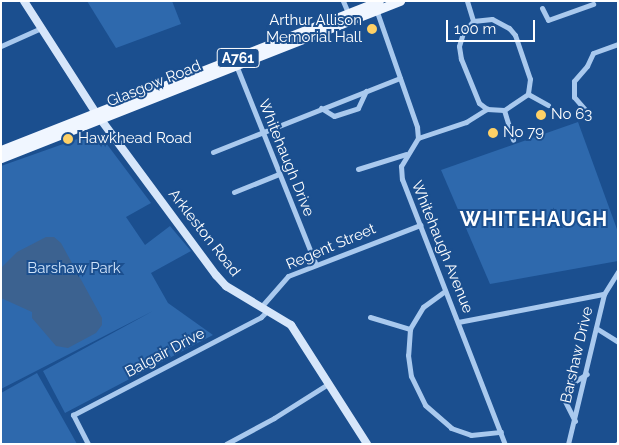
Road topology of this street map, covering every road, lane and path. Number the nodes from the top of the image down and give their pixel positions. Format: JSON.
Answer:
{"nodes":[{"id":1,"x":24,"y":1,"type":"edge"},
{"id":2,"x":344,"y":1,"type":"edge"},
{"id":3,"x":400,"y":1,"type":"edge"},
{"id":4,"x":466,"y":1,"type":"edge"},
{"id":5,"x":577,"y":1,"type":"edge"},
{"id":6,"x":593,"y":4,"type":"dead end"},
{"id":7,"x":376,"y":5,"type":"edge"},
{"id":8,"x":542,"y":8,"type":"dead end"},
{"id":9,"x":579,"y":9,"type":"junction"},
{"id":10,"x":350,"y":16,"type":"junction"},
{"id":11,"x":473,"y":21,"type":"junction"},
{"id":12,"x":41,"y":28,"type":"junction"},
{"id":13,"x":618,"y":44,"type":"edge"},
{"id":14,"x":1,"y":46,"type":"edge"},
{"id":15,"x":235,"y":62,"type":"junction"},
{"id":16,"x":400,"y":78,"type":"junction"},
{"id":17,"x":366,"y":90,"type":"junction"},
{"id":18,"x":528,"y":94,"type":"junction"},
{"id":19,"x":548,"y":105,"type":"dead end"},
{"id":20,"x":321,"y":108,"type":"junction"},
{"id":21,"x":487,"y":109,"type":"junction"},
{"id":22,"x":504,"y":110,"type":"junction"},
{"id":23,"x":588,"y":113,"type":"dead end"},
{"id":24,"x":99,"y":117,"type":"junction"},
{"id":25,"x":262,"y":132,"type":"junction"},
{"id":26,"x":418,"y":138,"type":"junction"},
{"id":27,"x":513,"y":140,"type":"dead end"},
{"id":28,"x":1,"y":150,"type":"edge"},
{"id":29,"x":213,"y":152,"type":"dead end"},
{"id":30,"x":406,"y":154,"type":"junction"},
{"id":31,"x":1,"y":158,"type":"edge"},
{"id":32,"x":358,"y":170,"type":"dead end"},
{"id":33,"x":279,"y":174,"type":"junction"},
{"id":34,"x":234,"y":192,"type":"dead end"},
{"id":35,"x":420,"y":224,"type":"junction"},
{"id":36,"x":316,"y":265,"type":"junction"},
{"id":37,"x":617,"y":273,"type":"edge"},
{"id":38,"x":445,"y":291,"type":"junction"},
{"id":39,"x":604,"y":294,"type":"junction"},
{"id":40,"x":264,"y":309,"type":"junction"},
{"id":41,"x":370,"y":317,"type":"dead end"},
{"id":42,"x":458,"y":322,"type":"junction"},
{"id":43,"x":596,"y":328,"type":"junction"},
{"id":44,"x":410,"y":329,"type":"junction"},
{"id":45,"x":618,"y":342,"type":"edge"},
{"id":46,"x":587,"y":374,"type":"junction"},
{"id":47,"x":328,"y":384,"type":"junction"},
{"id":48,"x":575,"y":421,"type":"junction"},
{"id":49,"x":501,"y":432,"type":"junction"},
{"id":50,"x":88,"y":444,"type":"edge"},
{"id":51,"x":226,"y":444,"type":"edge"},
{"id":52,"x":367,"y":444,"type":"edge"},
{"id":53,"x":505,"y":444,"type":"edge"},
{"id":54,"x":568,"y":444,"type":"edge"}],
"edges":[{"from":1,"to":12,"type":"street"},
{"from":2,"to":10,"type":"street"},
{"from":3,"to":7,"type":"main road","name":"Glasgow Road","number":"A761"},
{"from":4,"to":11,"type":"street"},
{"from":5,"to":9,"type":"street"},
{"from":6,"to":9,"type":"street"},
{"from":7,"to":10,"type":"main road","name":"Glasgow Road","number":"A761"},
{"from":7,"to":16,"type":"street"},
{"from":8,"to":9,"type":"street"},
{"from":10,"to":15,"type":"main road","name":"Glasgow Road","number":"A761"},
{"from":11,"to":18,"type":"street"},
{"from":11,"to":21,"type":"street"},
{"from":12,"to":14,"type":"street"},
{"from":12,"to":24,"type":"street"},
{"from":13,"to":23,"type":"street"},
{"from":15,"to":24,"type":"main road","name":"Glasgow Road","number":"A761"},
{"from":15,"to":25,"type":"street","name":"Whitehaugh Drive"},
{"from":16,"to":17,"type":"street"},
{"from":16,"to":26,"type":"street"},
{"from":17,"to":20,"type":"street"},
{"from":17,"to":20,"type":"street"},
{"from":18,"to":19,"type":"street"},
{"from":18,"to":22,"type":"street"},
{"from":20,"to":25,"type":"street"},
{"from":21,"to":22,"type":"street"},
{"from":21,"to":26,"type":"street"},
{"from":22,"to":27,"type":"street"},
{"from":24,"to":28,"type":"main road","name":"Glasgow Road","number":"A761"},
{"from":24,"to":31,"type":"main road","name":"Glasgow Road","number":"A761"},
{"from":24,"to":40,"type":"street","name":"Arkleston Road"},
{"from":25,"to":29,"type":"street"},
{"from":25,"to":33,"type":"street","name":"Whitehaugh Drive"},
{"from":26,"to":30,"type":"street","name":"Whitehaugh Avenue"},
{"from":30,"to":32,"type":"street"},
{"from":30,"to":35,"type":"street","name":"Whitehaugh Avenue"},
{"from":33,"to":34,"type":"street"},
{"from":33,"to":36,"type":"street","name":"Whitehaugh Drive"},
{"from":35,"to":36,"type":"street","name":"Regent Street"},
{"from":35,"to":38,"type":"street","name":"Whitehaugh Avenue"},
{"from":36,"to":40,"type":"street","name":"Regent Street"},
{"from":37,"to":39,"type":"street","name":"Barshaw Drive"},
{"from":38,"to":42,"type":"street","name":"Whitehaugh Avenue"},
{"from":38,"to":44,"type":"street"},
{"from":39,"to":42,"type":"street"},
{"from":39,"to":43,"type":"street","name":"Barshaw Drive"},
{"from":40,"to":47,"type":"street","name":"Arkleston Road"},
{"from":40,"to":50,"type":"street","name":"Balgair Drive"},
{"from":41,"to":44,"type":"street"},
{"from":42,"to":49,"type":"street","name":"Whitehaugh Avenue"},
{"from":43,"to":45,"type":"street"},
{"from":43,"to":46,"type":"street","name":"Barshaw Drive"},
{"from":44,"to":49,"type":"street"},
{"from":46,"to":48,"type":"street","name":"Barshaw Drive"},
{"from":46,"to":48,"type":"street"},
{"from":47,"to":51,"type":"street"},
{"from":47,"to":52,"type":"street","name":"Arkleston Road"},
{"from":48,"to":54,"type":"street","name":"Barshaw Drive"},
{"from":49,"to":53,"type":"street","name":"Whitehaugh Avenue"}]}
